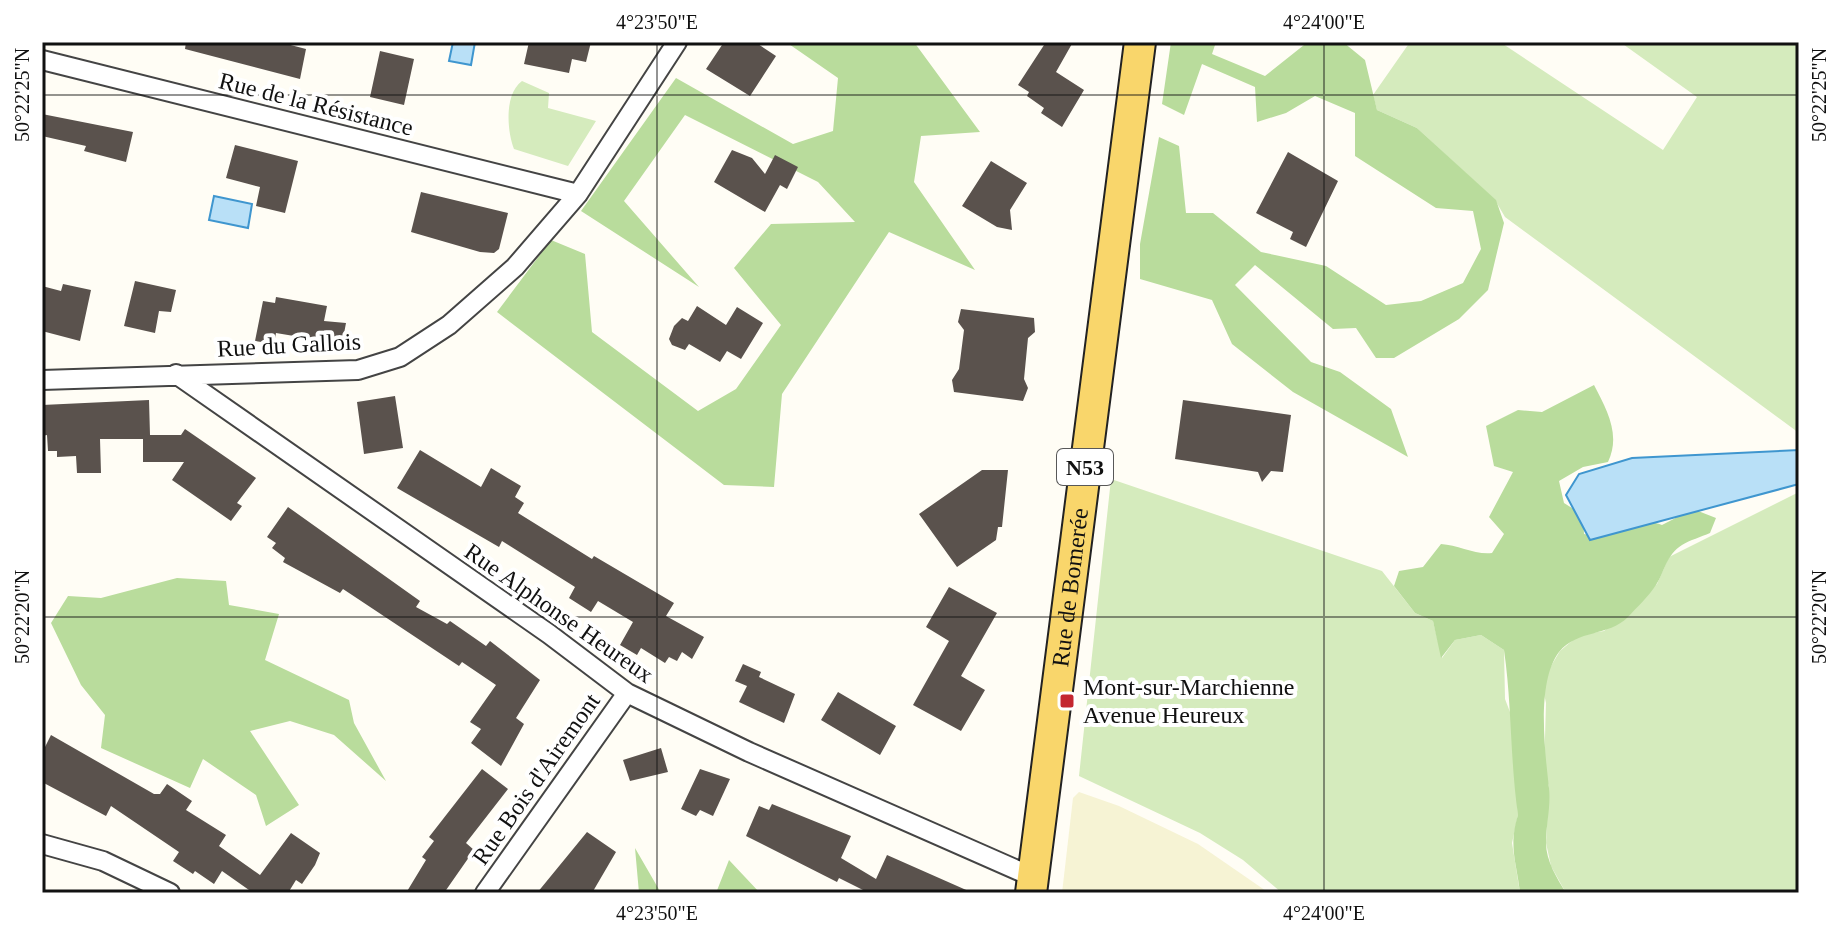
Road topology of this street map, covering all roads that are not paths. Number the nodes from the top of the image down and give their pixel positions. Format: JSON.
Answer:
{"nodes":[{"id":1,"x":677,"y":42,"type":"edge"},
{"id":2,"x":1140,"y":42,"type":"edge"},
{"id":3,"x":42,"y":60,"type":"edge"},
{"id":4,"x":578,"y":194,"type":"junction"},
{"id":5,"x":176,"y":374,"type":"junction"},
{"id":6,"x":42,"y":380,"type":"edge"},
{"id":7,"x":627,"y":693,"type":"junction"},
{"id":8,"x":42,"y":844,"type":"edge"},
{"id":9,"x":1032,"y":885,"type":"edge"},
{"id":10,"x":170,"y":893,"type":"edge"},
{"id":11,"x":485,"y":893,"type":"edge"}],
"edges":[{"from":1,"to":4,"type":"street","name":"Rue du Gallois"},
{"from":2,"to":9,"type":"main road","name":"Rue de Bomerée","number":"N53"},
{"from":3,"to":4,"type":"street","name":"Rue de la Résistance"},
{"from":4,"to":5,"type":"street","name":"Rue du Gallois"},
{"from":5,"to":6,"type":"street","name":"Rue du Gallois"},
{"from":5,"to":7,"type":"street","name":"Rue Alphonse Heureux"},
{"from":7,"to":9,"type":"street","name":"Rue Alphonse Heureux"},
{"from":7,"to":11,"type":"street","name":"Rue Bois d'Airemont"},
{"from":8,"to":10,"type":"street"}]}
